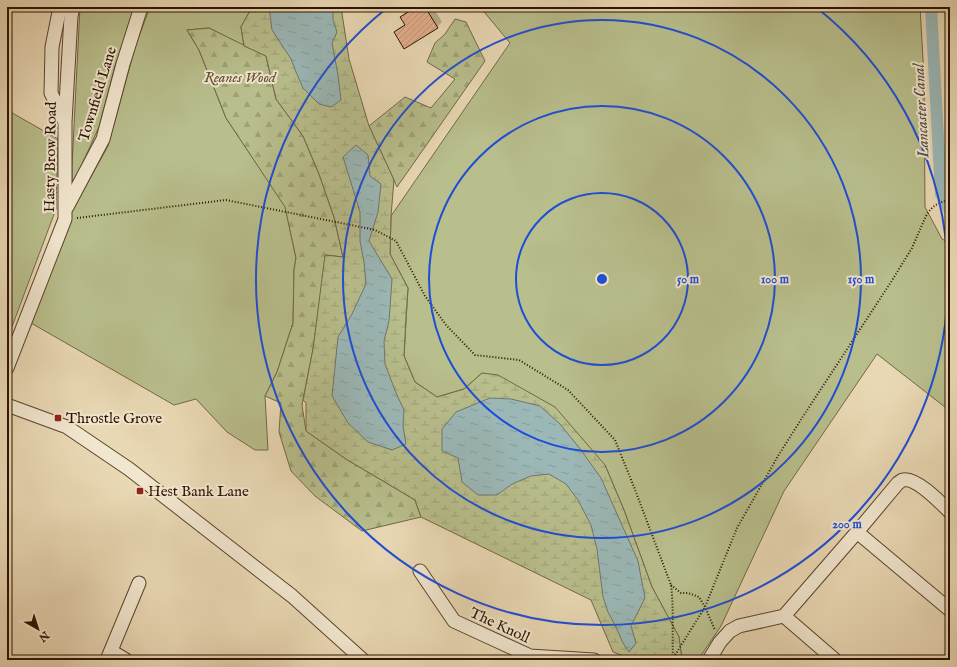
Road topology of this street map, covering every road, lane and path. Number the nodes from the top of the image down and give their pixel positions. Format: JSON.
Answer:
{"nodes":[{"id":1,"x":60,"y":7,"type":"edge"},
{"id":2,"x":73,"y":7,"type":"edge"},
{"id":3,"x":141,"y":7,"type":"edge"},
{"id":4,"x":945,"y":7,"type":"edge"},
{"id":5,"x":65,"y":122,"type":"junction"},
{"id":6,"x":949,"y":165,"type":"edge"},
{"id":7,"x":950,"y":199,"type":"edge"},
{"id":8,"x":950,"y":202,"type":"edge"},
{"id":9,"x":66,"y":214,"type":"junction"},
{"id":10,"x":7,"y":368,"type":"edge"},
{"id":11,"x":7,"y":405,"type":"edge"},
{"id":12,"x":950,"y":512,"type":"edge"},
{"id":13,"x":857,"y":532,"type":"junction"},
{"id":14,"x":420,"y":571,"type":"dead end"},
{"id":15,"x":139,"y":583,"type":"dead end"},
{"id":16,"x":671,"y":585,"type":"junction"},
{"id":17,"x":705,"y":607,"type":"junction"},
{"id":18,"x":950,"y":610,"type":"edge"},
{"id":19,"x":784,"y":616,"type":"junction"},
{"id":20,"x":720,"y":642,"type":"junction"},
{"id":21,"x":109,"y":656,"type":"edge"},
{"id":22,"x":672,"y":659,"type":"edge"},
{"id":23,"x":126,"y":660,"type":"edge"},
{"id":24,"x":363,"y":660,"type":"edge"},
{"id":25,"x":594,"y":660,"type":"edge"},
{"id":26,"x":709,"y":660,"type":"edge"},
{"id":27,"x":835,"y":660,"type":"edge"}],
"edges":[{"from":1,"to":5,"type":"street"},
{"from":2,"to":5,"type":"street","name":"Hasty Brow Road"},
{"from":3,"to":9,"type":"street","name":"Townfield Lane"},
{"from":4,"to":6,"type":"path"},
{"from":5,"to":9,"type":"street","name":"Hasty Brow Road"},
{"from":6,"to":8,"type":"path"},
{"from":7,"to":17,"type":"path","bridge":true},
{"from":9,"to":10,"type":"street","name":"Hasty Brow Road"},
{"from":9,"to":16,"type":"path"},
{"from":11,"to":24,"type":"street"},
{"from":12,"to":13,"type":"street"},
{"from":13,"to":18,"type":"street"},
{"from":13,"to":19,"type":"street"},
{"from":14,"to":25,"type":"street","name":"The Knoll"},
{"from":15,"to":21,"type":"street"},
{"from":16,"to":17,"type":"path"},
{"from":16,"to":22,"type":"path"},
{"from":17,"to":20,"type":"path"},
{"from":17,"to":22,"type":"path"},
{"from":19,"to":20,"type":"street"},
{"from":19,"to":27,"type":"street"},
{"from":20,"to":26,"type":"street"},
{"from":21,"to":23,"type":"street"}]}
